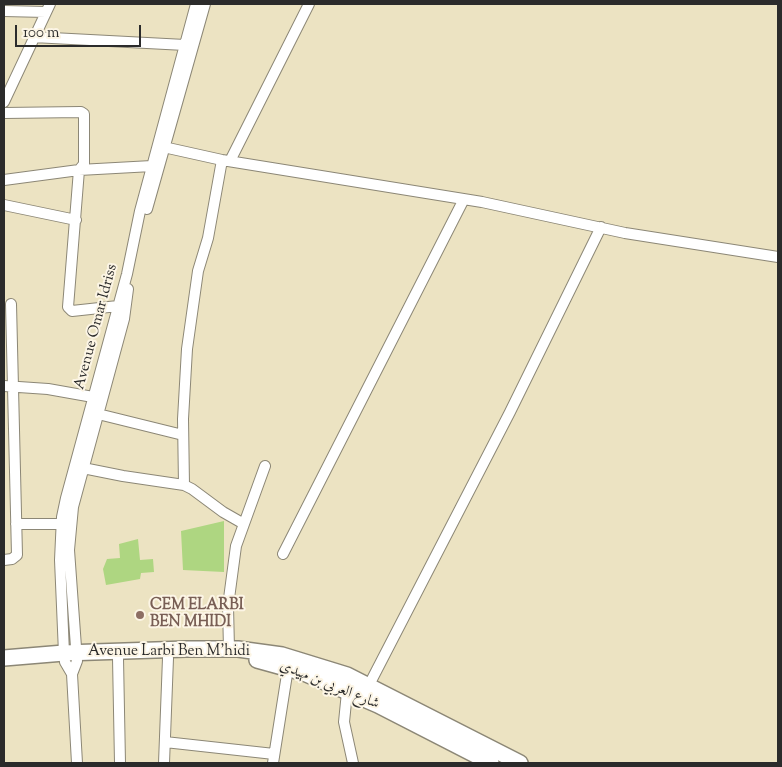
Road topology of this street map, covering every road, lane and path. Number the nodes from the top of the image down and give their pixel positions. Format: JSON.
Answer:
{"nodes":[{"id":1,"x":196,"y":4,"type":"edge"},
{"id":2,"x":205,"y":4,"type":"edge"},
{"id":3,"x":310,"y":4,"type":"edge"},
{"id":4,"x":48,"y":8,"type":"edge"},
{"id":5,"x":4,"y":11,"type":"edge"},
{"id":6,"x":33,"y":37,"type":"junction"},
{"id":7,"x":185,"y":45,"type":"junction"},
{"id":8,"x":4,"y":102,"type":"edge"},
{"id":9,"x":4,"y":113,"type":"edge"},
{"id":10,"x":162,"y":146,"type":"junction"},
{"id":11,"x":226,"y":161,"type":"junction"},
{"id":12,"x":152,"y":166,"type":"junction"},
{"id":13,"x":79,"y":170,"type":"junction"},
{"id":14,"x":4,"y":180,"type":"edge"},
{"id":15,"x":464,"y":199,"type":"junction"},
{"id":16,"x":4,"y":205,"type":"edge"},
{"id":17,"x":76,"y":220,"type":"junction"},
{"id":18,"x":600,"y":227,"type":"junction"},
{"id":19,"x":778,"y":257,"type":"edge"},
{"id":20,"x":10,"y":304,"type":"dead end"},
{"id":21,"x":118,"y":306,"type":"junction"},
{"id":22,"x":8,"y":386,"type":"edge"},
{"id":23,"x":93,"y":397,"type":"junction"},
{"id":24,"x":98,"y":414,"type":"junction"},
{"id":25,"x":183,"y":435,"type":"junction"},
{"id":26,"x":265,"y":466,"type":"dead end"},
{"id":27,"x":79,"y":467,"type":"junction"},
{"id":28,"x":184,"y":485,"type":"junction"},
{"id":29,"x":16,"y":524,"type":"junction"},
{"id":30,"x":62,"y":524,"type":"junction"},
{"id":31,"x":244,"y":524,"type":"junction"},
{"id":32,"x":283,"y":554,"type":"dead end"},
{"id":33,"x":4,"y":560,"type":"edge"},
{"id":34,"x":229,"y":649,"type":"junction"},
{"id":35,"x":4,"y":658,"type":"edge"},
{"id":36,"x":118,"y":658,"type":"junction"},
{"id":37,"x":168,"y":658,"type":"junction"},
{"id":38,"x":71,"y":660,"type":"junction"},
{"id":39,"x":4,"y":668,"type":"edge"},
{"id":40,"x":288,"y":668,"type":"junction"},
{"id":41,"x":369,"y":685,"type":"junction"},
{"id":42,"x":347,"y":692,"type":"junction"},
{"id":43,"x":165,"y":742,"type":"junction"},
{"id":44,"x":274,"y":759,"type":"edge"},
{"id":45,"x":77,"y":763,"type":"edge"},
{"id":46,"x":120,"y":763,"type":"edge"},
{"id":47,"x":164,"y":763,"type":"edge"},
{"id":48,"x":353,"y":763,"type":"edge"},
{"id":49,"x":491,"y":763,"type":"edge"},
{"id":50,"x":520,"y":763,"type":"edge"}],
"edges":[{"from":1,"to":7,"type":"street","name":"Avenue Omar Idriss"},
{"from":2,"to":10,"type":"street"},
{"from":3,"to":11,"type":"street"},
{"from":4,"to":5,"type":"street"},
{"from":4,"to":6,"type":"street"},
{"from":6,"to":7,"type":"street"},
{"from":6,"to":8,"type":"street"},
{"from":7,"to":10,"type":"street","name":"Avenue Omar Idriss"},
{"from":9,"to":13,"type":"street"},
{"from":10,"to":11,"type":"street"},
{"from":10,"to":12,"type":"street","name":"Avenue Omar Idriss"},
{"from":10,"to":24,"type":"street"},
{"from":11,"to":15,"type":"street"},
{"from":11,"to":25,"type":"street"},
{"from":12,"to":13,"type":"street"},
{"from":12,"to":21,"type":"street","name":"Avenue Omar Idriss"},
{"from":13,"to":14,"type":"street"},
{"from":13,"to":17,"type":"street"},
{"from":15,"to":18,"type":"street"},
{"from":15,"to":32,"type":"street"},
{"from":16,"to":17,"type":"street"},
{"from":17,"to":21,"type":"street"},
{"from":18,"to":19,"type":"street"},
{"from":18,"to":41,"type":"street"},
{"from":20,"to":22,"type":"street"},
{"from":21,"to":23,"type":"street","name":"Avenue Omar Idriss"},
{"from":22,"to":23,"type":"street"},
{"from":22,"to":29,"type":"street"},
{"from":23,"to":27,"type":"street","name":"Avenue Omar Idriss"},
{"from":24,"to":25,"type":"street"},
{"from":24,"to":27,"type":"street"},
{"from":25,"to":28,"type":"street"},
{"from":26,"to":31,"type":"street"},
{"from":27,"to":28,"type":"street"},
{"from":27,"to":30,"type":"street","name":"Avenue Omar Idriss"},
{"from":27,"to":38,"type":"street"},
{"from":28,"to":31,"type":"street"},
{"from":29,"to":30,"type":"street"},
{"from":29,"to":33,"type":"street"},
{"from":30,"to":38,"type":"street","name":"Avenue Omar Idriss"},
{"from":31,"to":34,"type":"street"},
{"from":34,"to":38,"type":"main road","name":"Avenue Larbi Ben M'hidi"},
{"from":34,"to":41,"type":"main road","name":"Avenue Larbi Ben M'hidi"},
{"from":35,"to":38,"type":"main road","name":"Avenue Larbi Ben M'hidi"},
{"from":36,"to":37,"type":"main road","name":"شارع العربي بن مهيدي"},
{"from":36,"to":38,"type":"main road","name":"شارع العربي بن مهيدي"},
{"from":36,"to":46,"type":"street"},
{"from":37,"to":40,"type":"main road","name":"شارع العربي بن مهيدي"},
{"from":37,"to":43,"type":"street"},
{"from":38,"to":39,"type":"main road","name":"شارع العربي بن مهيدي"},
{"from":38,"to":45,"type":"street"},
{"from":40,"to":42,"type":"main road","name":"شارع العربي بن مهيدي"},
{"from":40,"to":44,"type":"street"},
{"from":41,"to":50,"type":"main road","name":"Avenue Larbi Ben M'hidi"},
{"from":42,"to":48,"type":"street"},
{"from":42,"to":49,"type":"main road","name":"شارع العربي بن مهيدي"},
{"from":43,"to":44,"type":"street"},
{"from":43,"to":47,"type":"street"}]}
